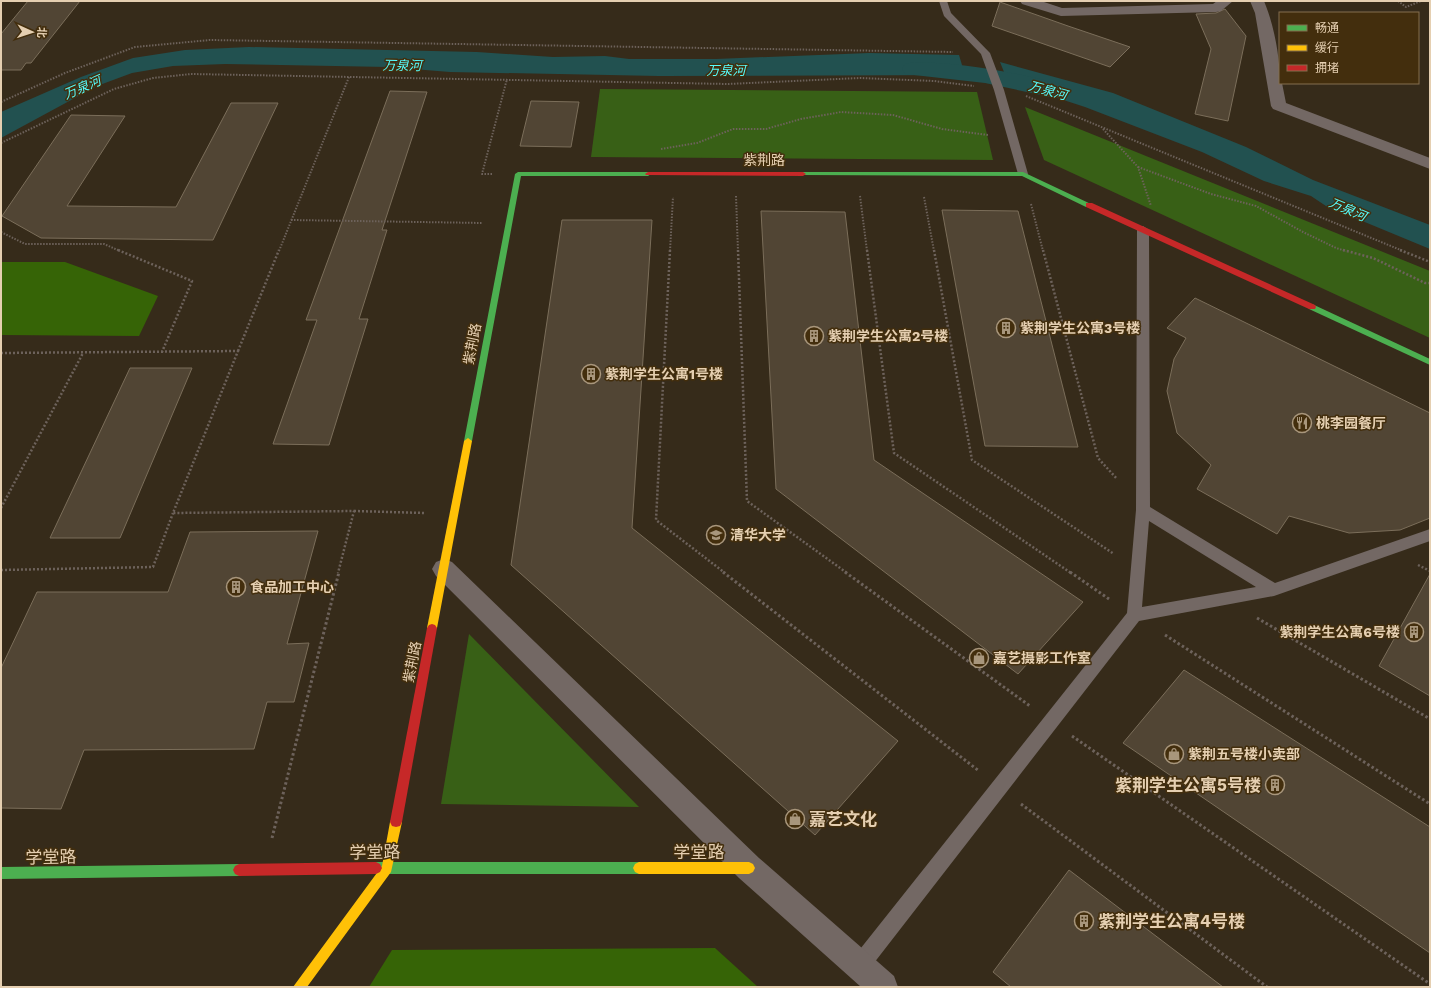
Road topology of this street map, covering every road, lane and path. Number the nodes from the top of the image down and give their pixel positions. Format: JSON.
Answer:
{"nodes":[{"id":1,"x":943,"y":1,"type":"edge"},
{"id":2,"x":1026,"y":1,"type":"edge"},
{"id":3,"x":1226,"y":1,"type":"edge"},
{"id":4,"x":1256,"y":1,"type":"edge"},
{"id":5,"x":1398,"y":1,"type":"edge"},
{"id":6,"x":1421,"y":1,"type":"edge"},
{"id":7,"x":985,"y":53,"type":"junction"},
{"id":8,"x":349,"y":77,"type":"junction"},
{"id":9,"x":507,"y":79,"type":"junction"},
{"id":10,"x":999,"y":90,"type":"junction"},
{"id":11,"x":1,"y":102,"type":"edge"},
{"id":12,"x":1102,"y":127,"type":"junction"},
{"id":13,"x":1012,"y":138,"type":"junction"},
{"id":14,"x":1,"y":143,"type":"edge"},
{"id":15,"x":657,"y":150,"type":"dead end"},
{"id":16,"x":1430,"y":164,"type":"edge"},
{"id":17,"x":1138,"y":167,"type":"junction"},
{"id":18,"x":518,"y":174,"type":"junction"},
{"id":19,"x":736,"y":174,"type":"junction"},
{"id":20,"x":858,"y":174,"type":"junction"},
{"id":21,"x":920,"y":174,"type":"junction"},
{"id":22,"x":1023,"y":174,"type":"junction"},
{"id":23,"x":674,"y":175,"type":"junction"},
{"id":24,"x":291,"y":220,"type":"junction"},
{"id":25,"x":510,"y":223,"type":"junction"},
{"id":26,"x":1143,"y":230,"type":"junction"},
{"id":27,"x":1,"y":232,"type":"edge"},
{"id":28,"x":1164,"y":240,"type":"junction"},
{"id":29,"x":1430,"y":262,"type":"edge"},
{"id":30,"x":1430,"y":283,"type":"edge"},
{"id":31,"x":238,"y":351,"type":"junction"},
{"id":32,"x":162,"y":352,"type":"junction"},
{"id":33,"x":1,"y":353,"type":"edge"},
{"id":34,"x":83,"y":353,"type":"junction"},
{"id":35,"x":1430,"y":362,"type":"edge"},
{"id":36,"x":1,"y":508,"type":"edge"},
{"id":37,"x":1143,"y":510,"type":"junction"},
{"id":38,"x":354,"y":512,"type":"junction"},
{"id":39,"x":174,"y":513,"type":"junction"},
{"id":40,"x":454,"y":514,"type":"junction"},
{"id":41,"x":1430,"y":535,"type":"edge"},
{"id":42,"x":444,"y":569,"type":"junction"},
{"id":43,"x":1,"y":570,"type":"edge"},
{"id":44,"x":1137,"y":570,"type":"junction"},
{"id":45,"x":1274,"y":590,"type":"junction"},
{"id":46,"x":1224,"y":598,"type":"junction"},
{"id":47,"x":1134,"y":615,"type":"junction"},
{"id":48,"x":1430,"y":719,"type":"edge"},
{"id":49,"x":1051,"y":721,"type":"junction"},
{"id":50,"x":999,"y":787,"type":"junction"},
{"id":51,"x":1430,"y":804,"type":"edge"},
{"id":52,"x":387,"y":868,"type":"junction"},
{"id":53,"x":749,"y":868,"type":"junction"},
{"id":54,"x":264,"y":870,"type":"junction"},
{"id":55,"x":1,"y":873,"type":"edge"},
{"id":56,"x":860,"y":965,"type":"junction"},
{"id":57,"x":1430,"y":984,"type":"edge"},
{"id":58,"x":299,"y":987,"type":"edge"},
{"id":59,"x":883,"y":987,"type":"edge"},
{"id":60,"x":1267,"y":987,"type":"edge"}],
"edges":[{"from":1,"to":7,"type":"lane"},
{"from":2,"to":3,"type":"street"},
{"from":4,"to":16,"type":"street"},
{"from":5,"to":6,"type":"path"},
{"from":7,"to":10,"type":"lane"},
{"from":7,"to":11,"type":"path"},
{"from":8,"to":9,"type":"path"},
{"from":8,"to":14,"type":"path"},
{"from":8,"to":24,"type":"path"},
{"from":9,"to":10,"type":"path"},
{"from":9,"to":18,"type":"path"},
{"from":10,"to":12,"type":"path"},
{"from":10,"to":13,"type":"lane"},
{"from":12,"to":17,"type":"path"},
{"from":12,"to":29,"type":"path"},
{"from":13,"to":15,"type":"path"},
{"from":13,"to":22,"type":"lane"},
{"from":17,"to":28,"type":"path"},
{"from":17,"to":30,"type":"path"},
{"from":18,"to":23,"type":"street","name":"紫荆路"},
{"from":18,"to":25,"type":"street","name":"紫荆路"},
{"from":19,"to":20,"type":"street","name":"紫荆路"},
{"from":19,"to":23,"type":"street","name":"紫荆路"},
{"from":19,"to":49,"type":"path"},
{"from":20,"to":21,"type":"street","name":"紫荆路"},
{"from":20,"to":47,"type":"path"},
{"from":21,"to":22,"type":"street","name":"紫荆路"},
{"from":21,"to":44,"type":"path"},
{"from":22,"to":26,"type":"street"},
{"from":22,"to":37,"type":"path"},
{"from":23,"to":50,"type":"path"},
{"from":24,"to":25,"type":"path"},
{"from":24,"to":31,"type":"path"},
{"from":25,"to":40,"type":"street","name":"紫荆路"},
{"from":26,"to":28,"type":"street"},
{"from":26,"to":37,"type":"lane"},
{"from":27,"to":32,"type":"path"},
{"from":28,"to":35,"type":"street"},
{"from":31,"to":32,"type":"path"},
{"from":31,"to":39,"type":"path"},
{"from":32,"to":34,"type":"path"},
{"from":33,"to":34,"type":"path"},
{"from":34,"to":36,"type":"path"},
{"from":37,"to":44,"type":"lane"},
{"from":37,"to":45,"type":"lane"},
{"from":38,"to":39,"type":"path"},
{"from":38,"to":40,"type":"path"},
{"from":38,"to":54,"type":"path"},
{"from":39,"to":43,"type":"path"},
{"from":40,"to":42,"type":"street","name":"紫荆路"},
{"from":41,"to":45,"type":"lane"},
{"from":42,"to":52,"type":"street","name":"紫荆路"},
{"from":42,"to":53,"type":"street"},
{"from":44,"to":47,"type":"lane"},
{"from":45,"to":46,"type":"lane"},
{"from":46,"to":47,"type":"lane"},
{"from":46,"to":48,"type":"path"},
{"from":47,"to":49,"type":"lane"},
{"from":47,"to":51,"type":"path"},
{"from":49,"to":50,"type":"lane"},
{"from":49,"to":57,"type":"path"},
{"from":50,"to":56,"type":"lane"},
{"from":50,"to":60,"type":"path"},
{"from":52,"to":53,"type":"street","name":"学堂路"},
{"from":52,"to":54,"type":"street","name":"学堂路"},
{"from":52,"to":58,"type":"street","name":"紫荆路"},
{"from":53,"to":56,"type":"street"},
{"from":54,"to":55,"type":"street","name":"学堂路"},
{"from":56,"to":59,"type":"street"}]}
